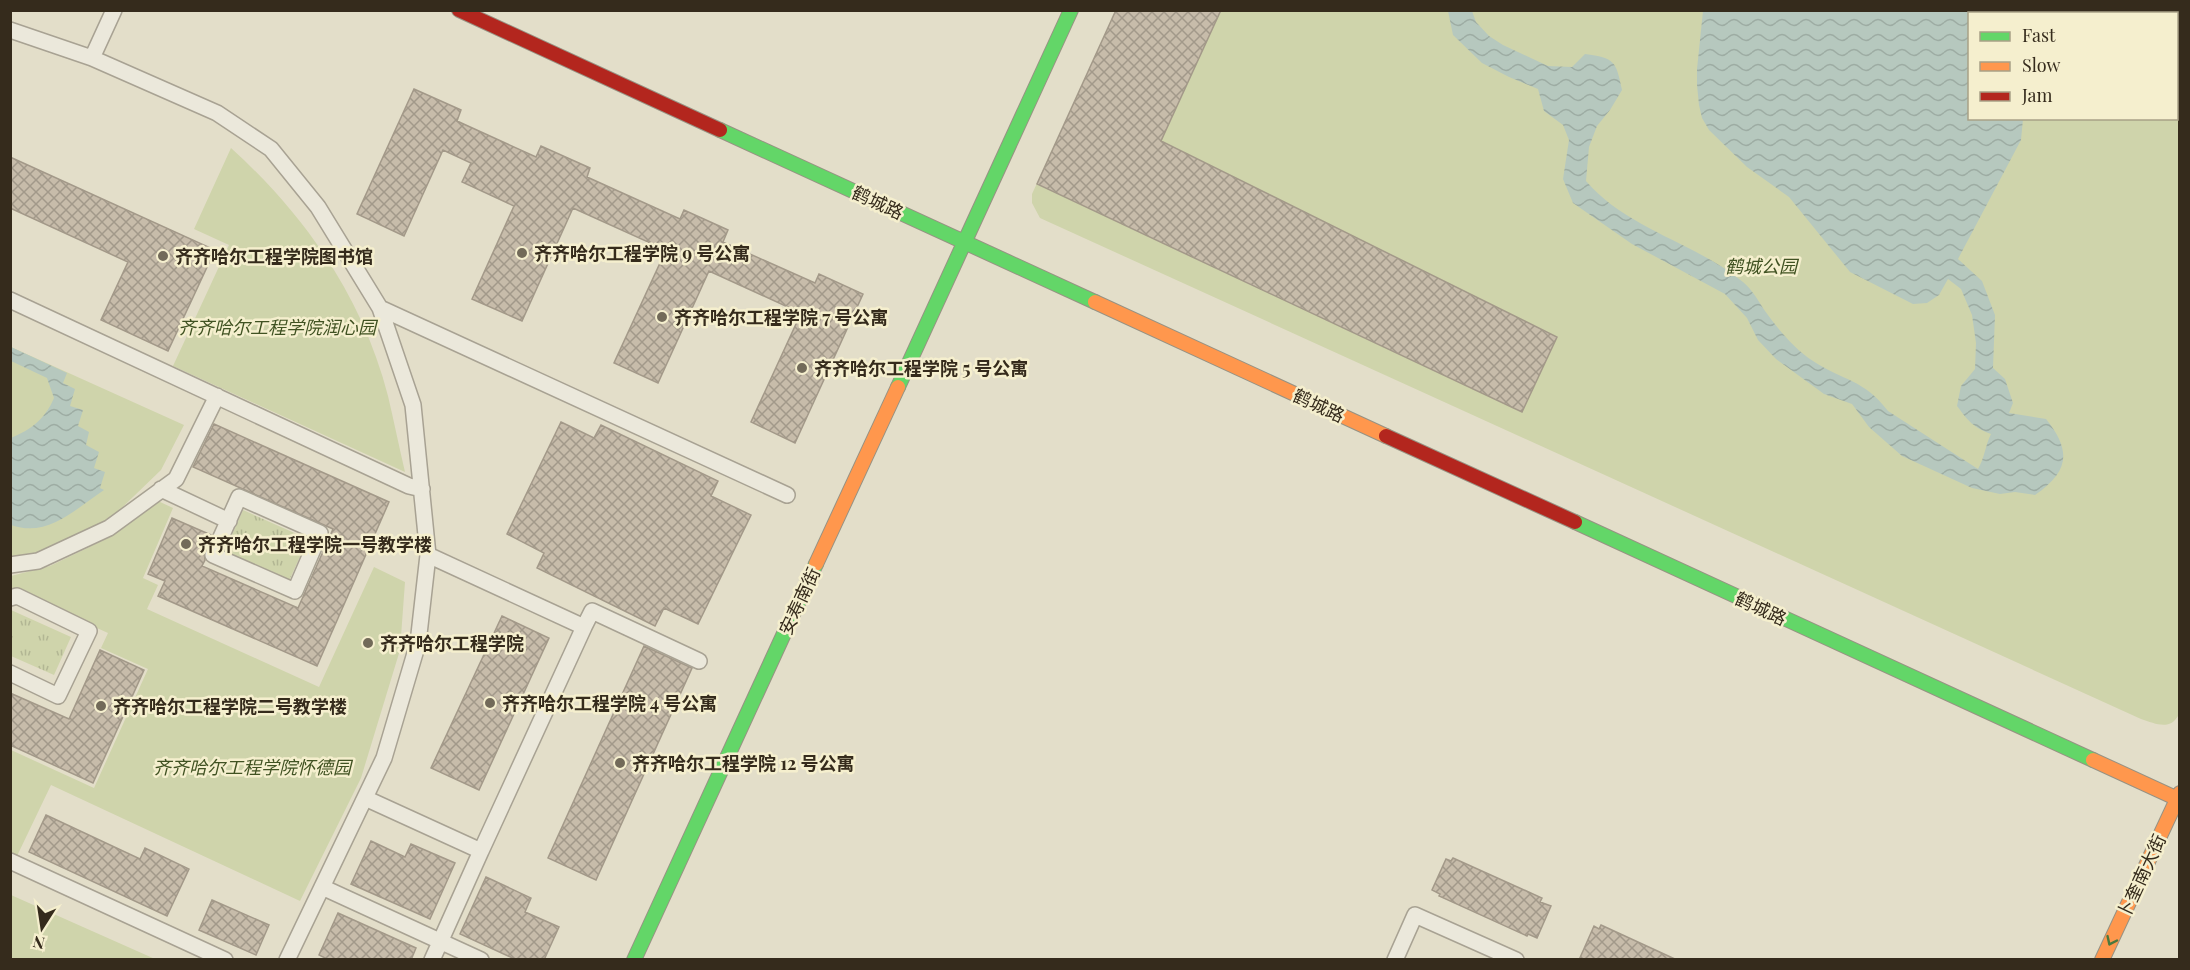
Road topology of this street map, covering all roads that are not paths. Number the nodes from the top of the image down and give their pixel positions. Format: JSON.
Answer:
{"nodes":[{"id":1,"x":114,"y":10,"type":"edge"},
{"id":2,"x":459,"y":10,"type":"edge"},
{"id":3,"x":1071,"y":10,"type":"edge"},
{"id":4,"x":10,"y":30,"type":"edge"},
{"id":5,"x":92,"y":58,"type":"junction"},
{"id":6,"x":964,"y":242,"type":"junction"},
{"id":7,"x":10,"y":300,"type":"edge"},
{"id":8,"x":380,"y":308,"type":"junction"},
{"id":9,"x":217,"y":396,"type":"junction"},
{"id":10,"x":161,"y":489,"type":"junction"},
{"id":11,"x":422,"y":489,"type":"junction"},
{"id":12,"x":787,"y":495,"type":"dead end"},
{"id":13,"x":229,"y":520,"type":"junction"},
{"id":14,"x":428,"y":555,"type":"junction"},
{"id":15,"x":10,"y":565,"type":"edge"},
{"id":16,"x":10,"y":598,"type":"edge"},
{"id":17,"x":584,"y":627,"type":"junction"},
{"id":18,"x":699,"y":661,"type":"dead end"},
{"id":19,"x":10,"y":673,"type":"edge"},
{"id":20,"x":2179,"y":797,"type":"edge"},
{"id":21,"x":365,"y":798,"type":"junction"},
{"id":22,"x":482,"y":851,"type":"junction"},
{"id":23,"x":10,"y":861,"type":"edge"},
{"id":24,"x":322,"y":887,"type":"junction"},
{"id":25,"x":440,"y":941,"type":"junction"},
{"id":26,"x":225,"y":960,"type":"edge"},
{"id":27,"x":287,"y":960,"type":"edge"},
{"id":28,"x":432,"y":960,"type":"edge"},
{"id":29,"x":481,"y":960,"type":"edge"},
{"id":30,"x":634,"y":960,"type":"edge"},
{"id":31,"x":1395,"y":960,"type":"edge"},
{"id":32,"x":1516,"y":960,"type":"edge"},
{"id":33,"x":2103,"y":960,"type":"edge"}],
"edges":[{"from":1,"to":5,"type":"street"},
{"from":2,"to":6,"type":"main road","name":"鹤城路"},
{"from":3,"to":6,"type":"main road","name":"安寿南街"},
{"from":4,"to":5,"type":"street"},
{"from":5,"to":8,"type":"street"},
{"from":6,"to":20,"type":"main road","name":"鹤城路"},
{"from":6,"to":30,"type":"main road","name":"安寿南街"},
{"from":7,"to":9,"type":"street"},
{"from":8,"to":11,"type":"street"},
{"from":8,"to":12,"type":"street"},
{"from":9,"to":10,"type":"street"},
{"from":9,"to":11,"type":"street"},
{"from":10,"to":13,"type":"street"},
{"from":10,"to":15,"type":"street"},
{"from":11,"to":14,"type":"street"},
{"from":13,"to":13,"type":"street"},
{"from":14,"to":17,"type":"street"},
{"from":14,"to":21,"type":"street"},
{"from":16,"to":19,"type":"street"},
{"from":17,"to":18,"type":"street"},
{"from":17,"to":22,"type":"street"},
{"from":20,"to":33,"type":"main road","name":"卜奎南大街","one_way":true},
{"from":21,"to":22,"type":"street"},
{"from":21,"to":24,"type":"street"},
{"from":22,"to":25,"type":"street"},
{"from":23,"to":26,"type":"street"},
{"from":24,"to":25,"type":"street"},
{"from":24,"to":27,"type":"street"},
{"from":25,"to":28,"type":"street"},
{"from":25,"to":29,"type":"street"},
{"from":31,"to":32,"type":"street"}]}
